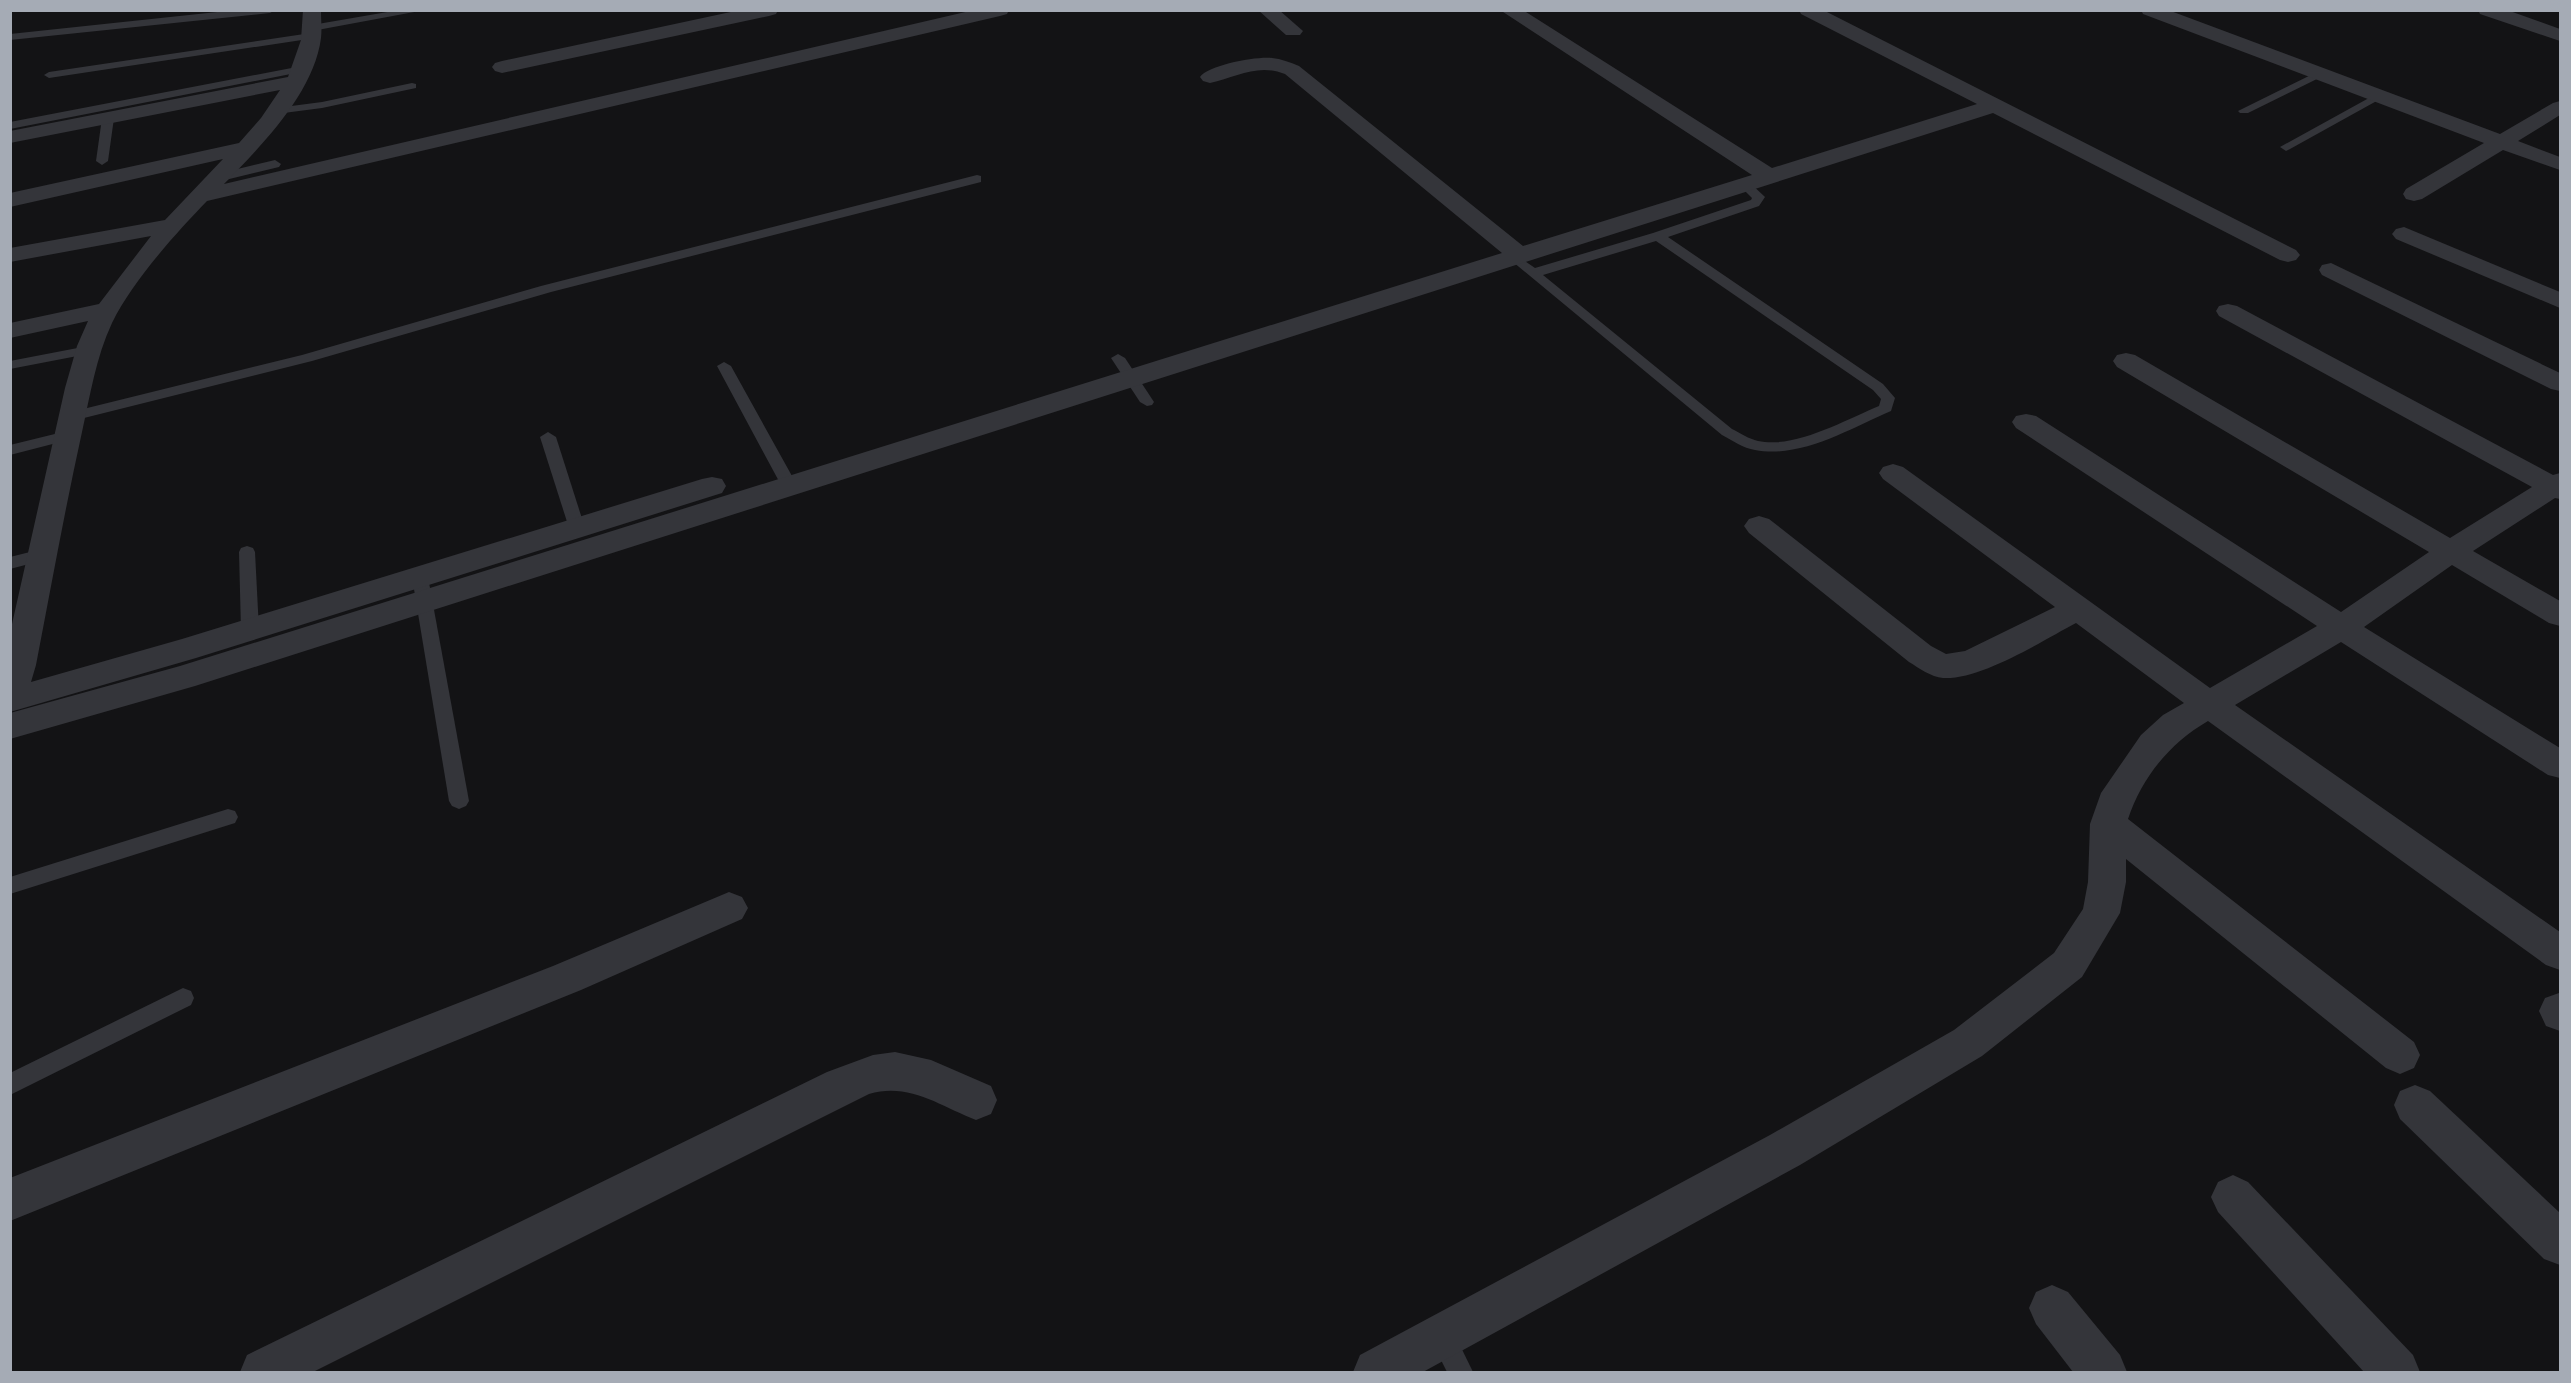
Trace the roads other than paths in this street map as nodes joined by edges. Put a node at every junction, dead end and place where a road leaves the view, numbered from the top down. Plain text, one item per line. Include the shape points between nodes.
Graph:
1 (270, 10) edge
2 (420, 10) edge
3 (769, 10) edge
4 (1000, 10) edge
5 (1267, 10) edge
6 (1509, 10) edge
7 (1808, 10) edge
8 (2150, 10) edge
9 (2487, 10) edge
10 (744, 13) edge
11 (1293, 31) dead end
12 (2560, 35) edge
13 (10, 37) edge
14 (307, 45) edge
15 (219, 58) dead end
16 (502, 67) dead end
17 (2319, 74) junction
18 (49, 75) dead end
19 (1210, 77) dead end
20 (412, 86) dead end
21 (2378, 96) junction
22 (1982, 100) junction
23 (2560, 107) edge
24 (276, 111) junction
25 (2244, 111) dead end
26 (108, 118) junction
27 (10, 126) edge
28 (10, 137) edge
29 (2502, 142) junction
30 (2286, 147) dead end
31 (245, 148) junction
32 (102, 161) dead end
33 (275, 164) dead end
34 (2560, 164) edge
35 (1754, 174) junction
36 (978, 179) dead end
37 (209, 187) junction
38 (2414, 194) dead end
39 (10, 200) edge
40 (173, 225) junction
41 (2404, 234) dead end
42 (1658, 236) junction
43 (10, 255) edge
44 (2288, 255) dead end
45 (1517, 256) junction
46 (2331, 270) dead end
47 (2560, 301) edge
48 (108, 309) junction
49 (2228, 311) dead end
50 (10, 331) edge
51 (88, 350) junction
52 (2126, 361) dead end
53 (10, 364) edge
54 (724, 366) dead end
55 (1124, 368) junction
56 (2560, 383) edge
57 (1148, 402) dead end
58 (2026, 422) dead end
59 (70, 426) junction
60 (548, 437) dead end
61 (10, 450) edge
62 (1893, 473) dead end
63 (783, 475) junction
64 (2558, 486) edge
65 (1759, 526) dead end
66 (577, 528) junction
67 (2451, 551) junction
68 (247, 552) dead end
69 (42, 555) junction
70 (10, 563) edge
71 (423, 588) junction
72 (2080, 608) junction
73 (2560, 615) edge
74 (2341, 627) junction
75 (250, 630) junction
76 (158, 671) junction
77 (10, 694) edge
78 (10, 700) edge
79 (2210, 704) junction
80 (10, 726) edge
81 (2560, 765) edge
82 (459, 801) dead end
83 (228, 817) dead end
84 (2108, 824) junction
85 (10, 886) edge
86 (729, 909) dead end
87 (2560, 953) edge
88 (183, 998) dead end
89 (2400, 1054) dead end
90 (10, 1085) edge
91 (976, 1100) dead end
92 (2415, 1105) dead end
93 (2233, 1197) dead end
94 (10, 1200) edge
95 (2560, 1243) edge
96 (2052, 1308) dead end
97 (1442, 1336) junction
98 (264, 1372) edge
99 (1377, 1372) edge
100 (1460, 1372) edge
101 (2103, 1372) edge
102 (2396, 1372) edge

1 - 13 lane
2 - 14 lane
3 - 10 street
4 - 37 street
5 - 11 street
6 - 35 street
7 - 22 street
8 - 17 street
9 - 12 street
10 - 16 street
14 - 15 lane
14 - 18 lane
14 - 24 street
14 - 26 street
14 - 27 lane
17 - 21 street
17 - 25 lane
19 - 45 street via 1262,62 1292,70
20 - 24 lane
21 - 29 street
21 - 30 lane
22 - 35 street
22 - 44 street
23 - 29 street
24 - 31 street
26 - 28 street
26 - 32 lane
29 - 34 street
29 - 38 street
31 - 37 street
31 - 39 street
33 - 37 lane
35 - 42 lane via 1759,197 1755,203
35 - 45 street
36 - 59 lane via 546,289
37 - 40 street
40 - 43 street
40 - 48 street
41 - 47 street
42 - 45 lane
42 - 45 lane via 1878,387 1888,398 1886,408 1793,446 1754,446 1727,432
45 - 55 street via 1278,320
46 - 56 street
48 - 50 street
48 - 51 street
49 - 64 street
51 - 53 lane
51 - 59 street
52 - 67 street
54 - 63 lane
55 - 57 lane
55 - 63 street
58 - 74 street
59 - 61 lane
59 - 69 street
60 - 66 lane
62 - 72 street
63 - 66 street
63 - 71 street
64 - 67 street
65 - 72 street via 1920,654 1942,666 1971,662
66 - 71 street
67 - 73 street
67 - 74 street
68 - 75 lane
69 - 70 lane
69 - 77 street via 20,665
71 - 75 street
71 - 76 street
71 - 82 lane
72 - 79 street
74 - 79 street
74 - 81 street
75 - 76 street
76 - 78 street
76 - 80 street
79 - 84 street via 2175,724 2153,744 2119,793
79 - 87 street
83 - 85 lane
84 - 89 street
84 - 97 street via 2107,882 2101,913 2068,965 1968,1043 1785,1150
86 - 94 street via 567,978
88 - 90 lane
91 - 98 street via 937,1081 905,1072 882,1072 843,1086
92 - 95 street
93 - 102 street
96 - 101 street
97 - 99 street
97 - 100 lane

